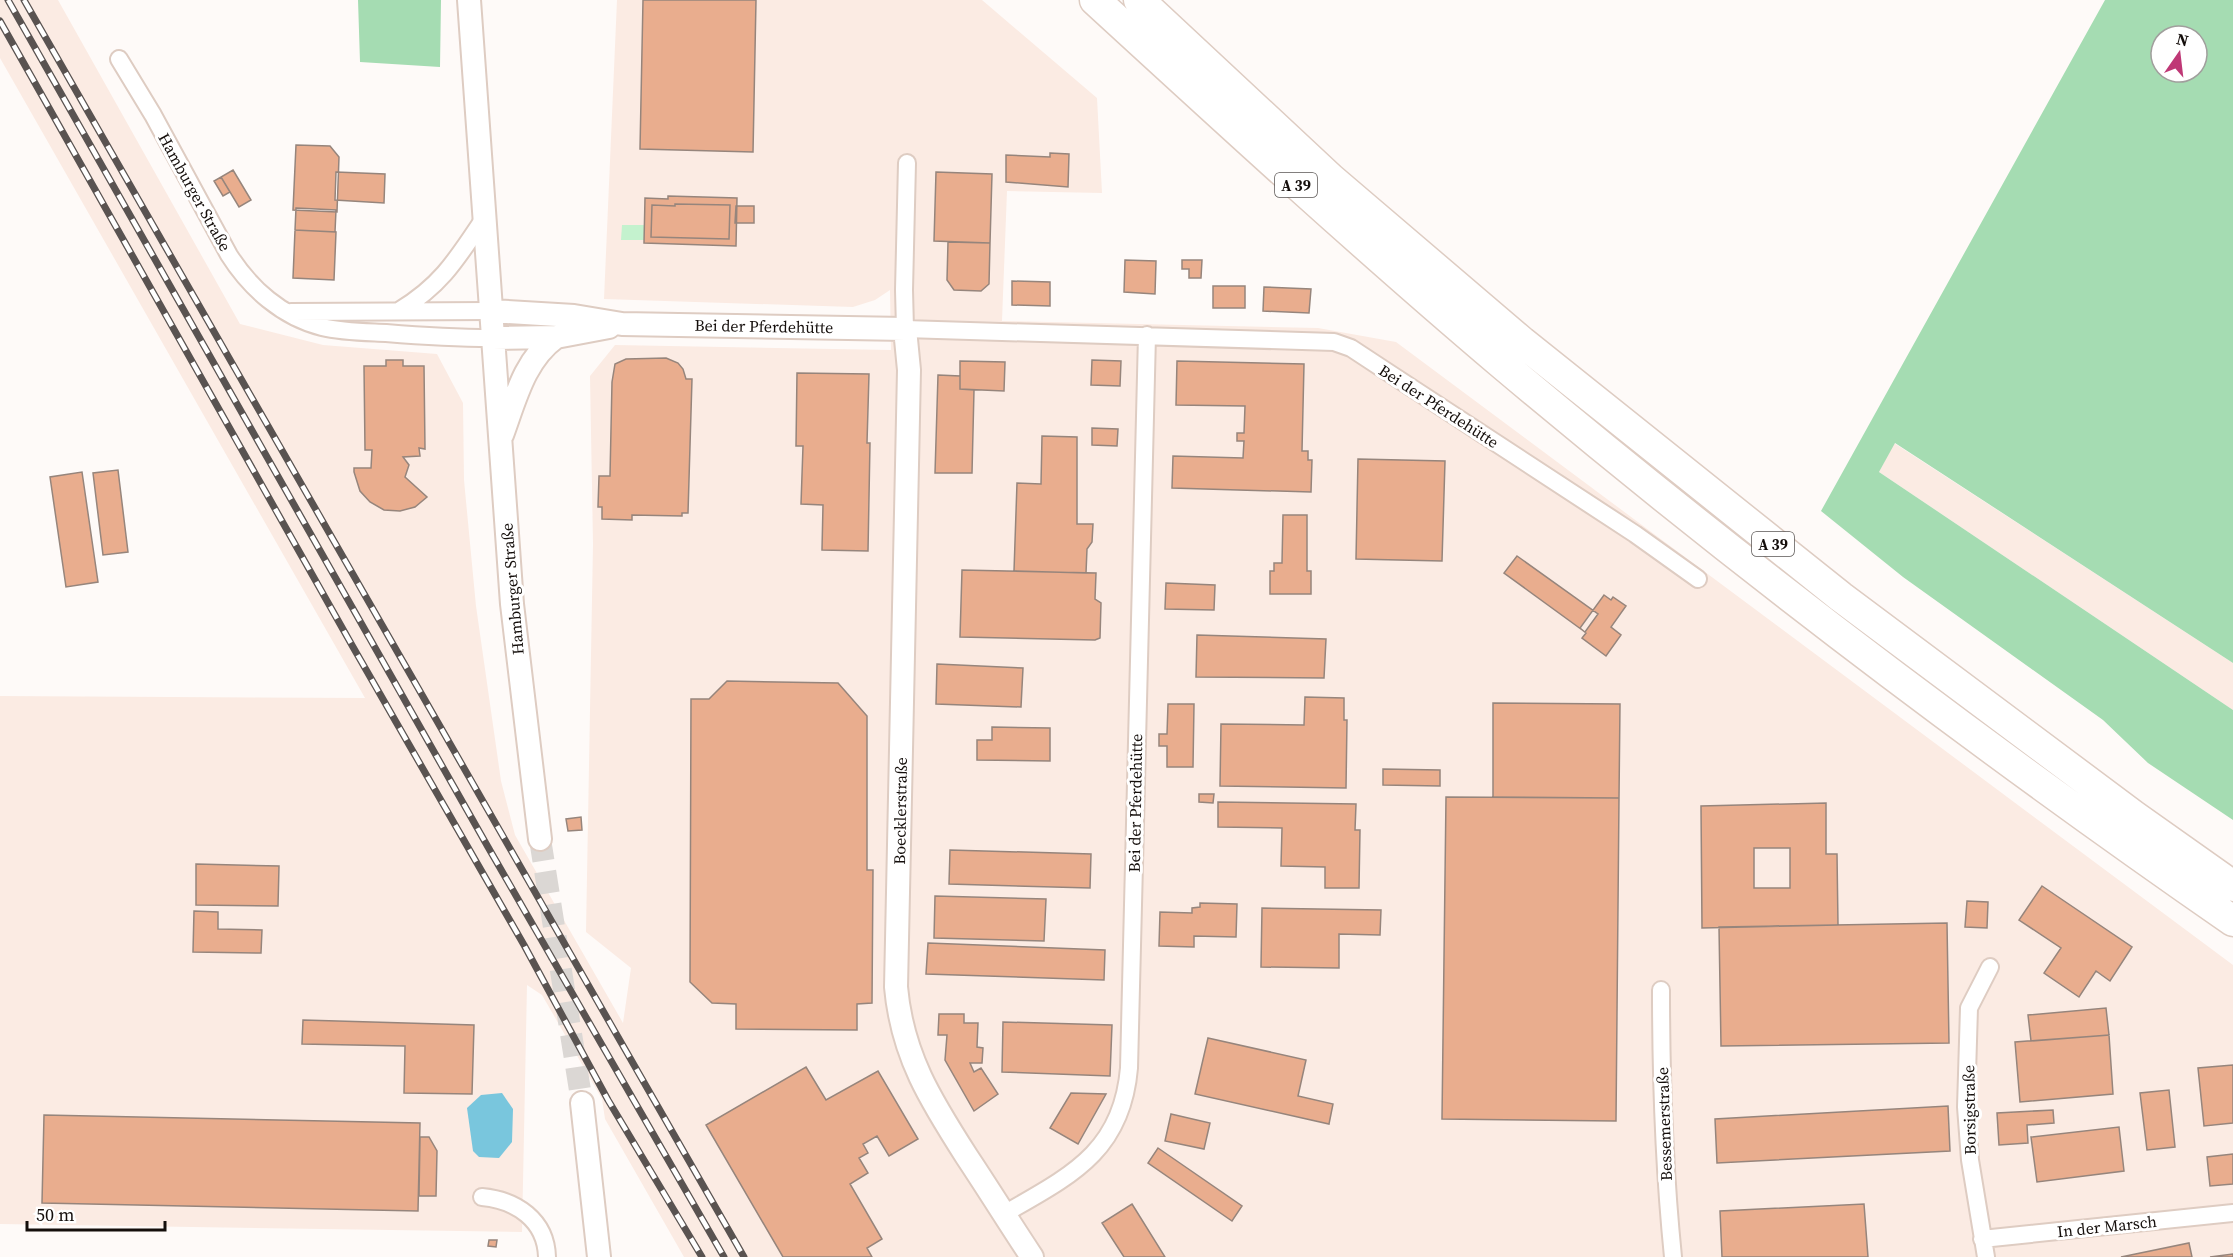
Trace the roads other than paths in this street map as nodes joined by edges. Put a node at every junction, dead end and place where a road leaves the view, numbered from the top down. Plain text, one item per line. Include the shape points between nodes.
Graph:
1 (469, 0) edge
2 (1095, 0) edge
3 (1139, 0) edge
4 (119, 59) dead end
5 (907, 163) dead end
6 (485, 217) junction
7 (398, 311) junction
8 (490, 311) junction
9 (288, 312) junction
10 (622, 324) junction
11 (905, 329) junction
12 (1147, 335) junction
13 (556, 337) junction
14 (492, 339) junction
15 (500, 442) junction
16 (1698, 579) dead end
17 (540, 839) tunnel mouth
18 (2233, 886) edge
19 (2233, 921) edge
20 (1990, 967) dead end
21 (1661, 990) dead end
22 (582, 1103) tunnel mouth
23 (482, 1197) dead end
24 (2233, 1213) edge
25 (1004, 1214) junction
26 (1982, 1239) junction
27 (547, 1257) edge
28 (599, 1257) edge
29 (1032, 1257) edge
30 (1672, 1257) edge
31 (1986, 1257) edge

1 - 6 street, Hamburger Straße
2 - 19 highway, A 39 via 1376,255 1715,538 1930,704
3 - 18 highway, A 39 via 1331,179 1522,342 1859,612
4 - 9 street, Hamburger Straße via 238,269 264,297
5 - 11 street
6 - 7 street via 444,275
6 - 8 street, Hamburger Straße
7 - 8 street
7 - 9 street
8 - 10 street, Bei der Pferdehütte via 574,316
8 - 14 street, Hamburger Straße
9 - 14 street, Hamburger Straße via 333,329
10 - 11 street, Bei der Pferdehütte
10 - 13 street, Bei der Pferdehütte
11 - 12 street, Bei der Pferdehütte
11 - 25 street, Boecklerstraße via 909,370 898,1008 908,1049 923,1085
12 - 16 street, Bei der Pferdehütte via 1334,342 1351,348
12 - 25 street, Bei der Pferdehütte via 1126,1092 1115,1125 1092,1156 1054,1185
13 - 14 street, Bei der Pferdehütte
13 - 15 street via 540,351 524,376
14 - 15 street, Hamburger Straße
15 - 17 street, Hamburger Straße via 512,604
20 - 26 street, Borsigstraße via 1969,1008 1968,1128
21 - 30 street, Bessemerstraße
22 - 28 street
23 - 27 street via 516,1205 530,1216 541,1231
24 - 26 street, In der Marsch
25 - 29 street, Boecklerstraße
26 - 31 street, Borsigstraße

